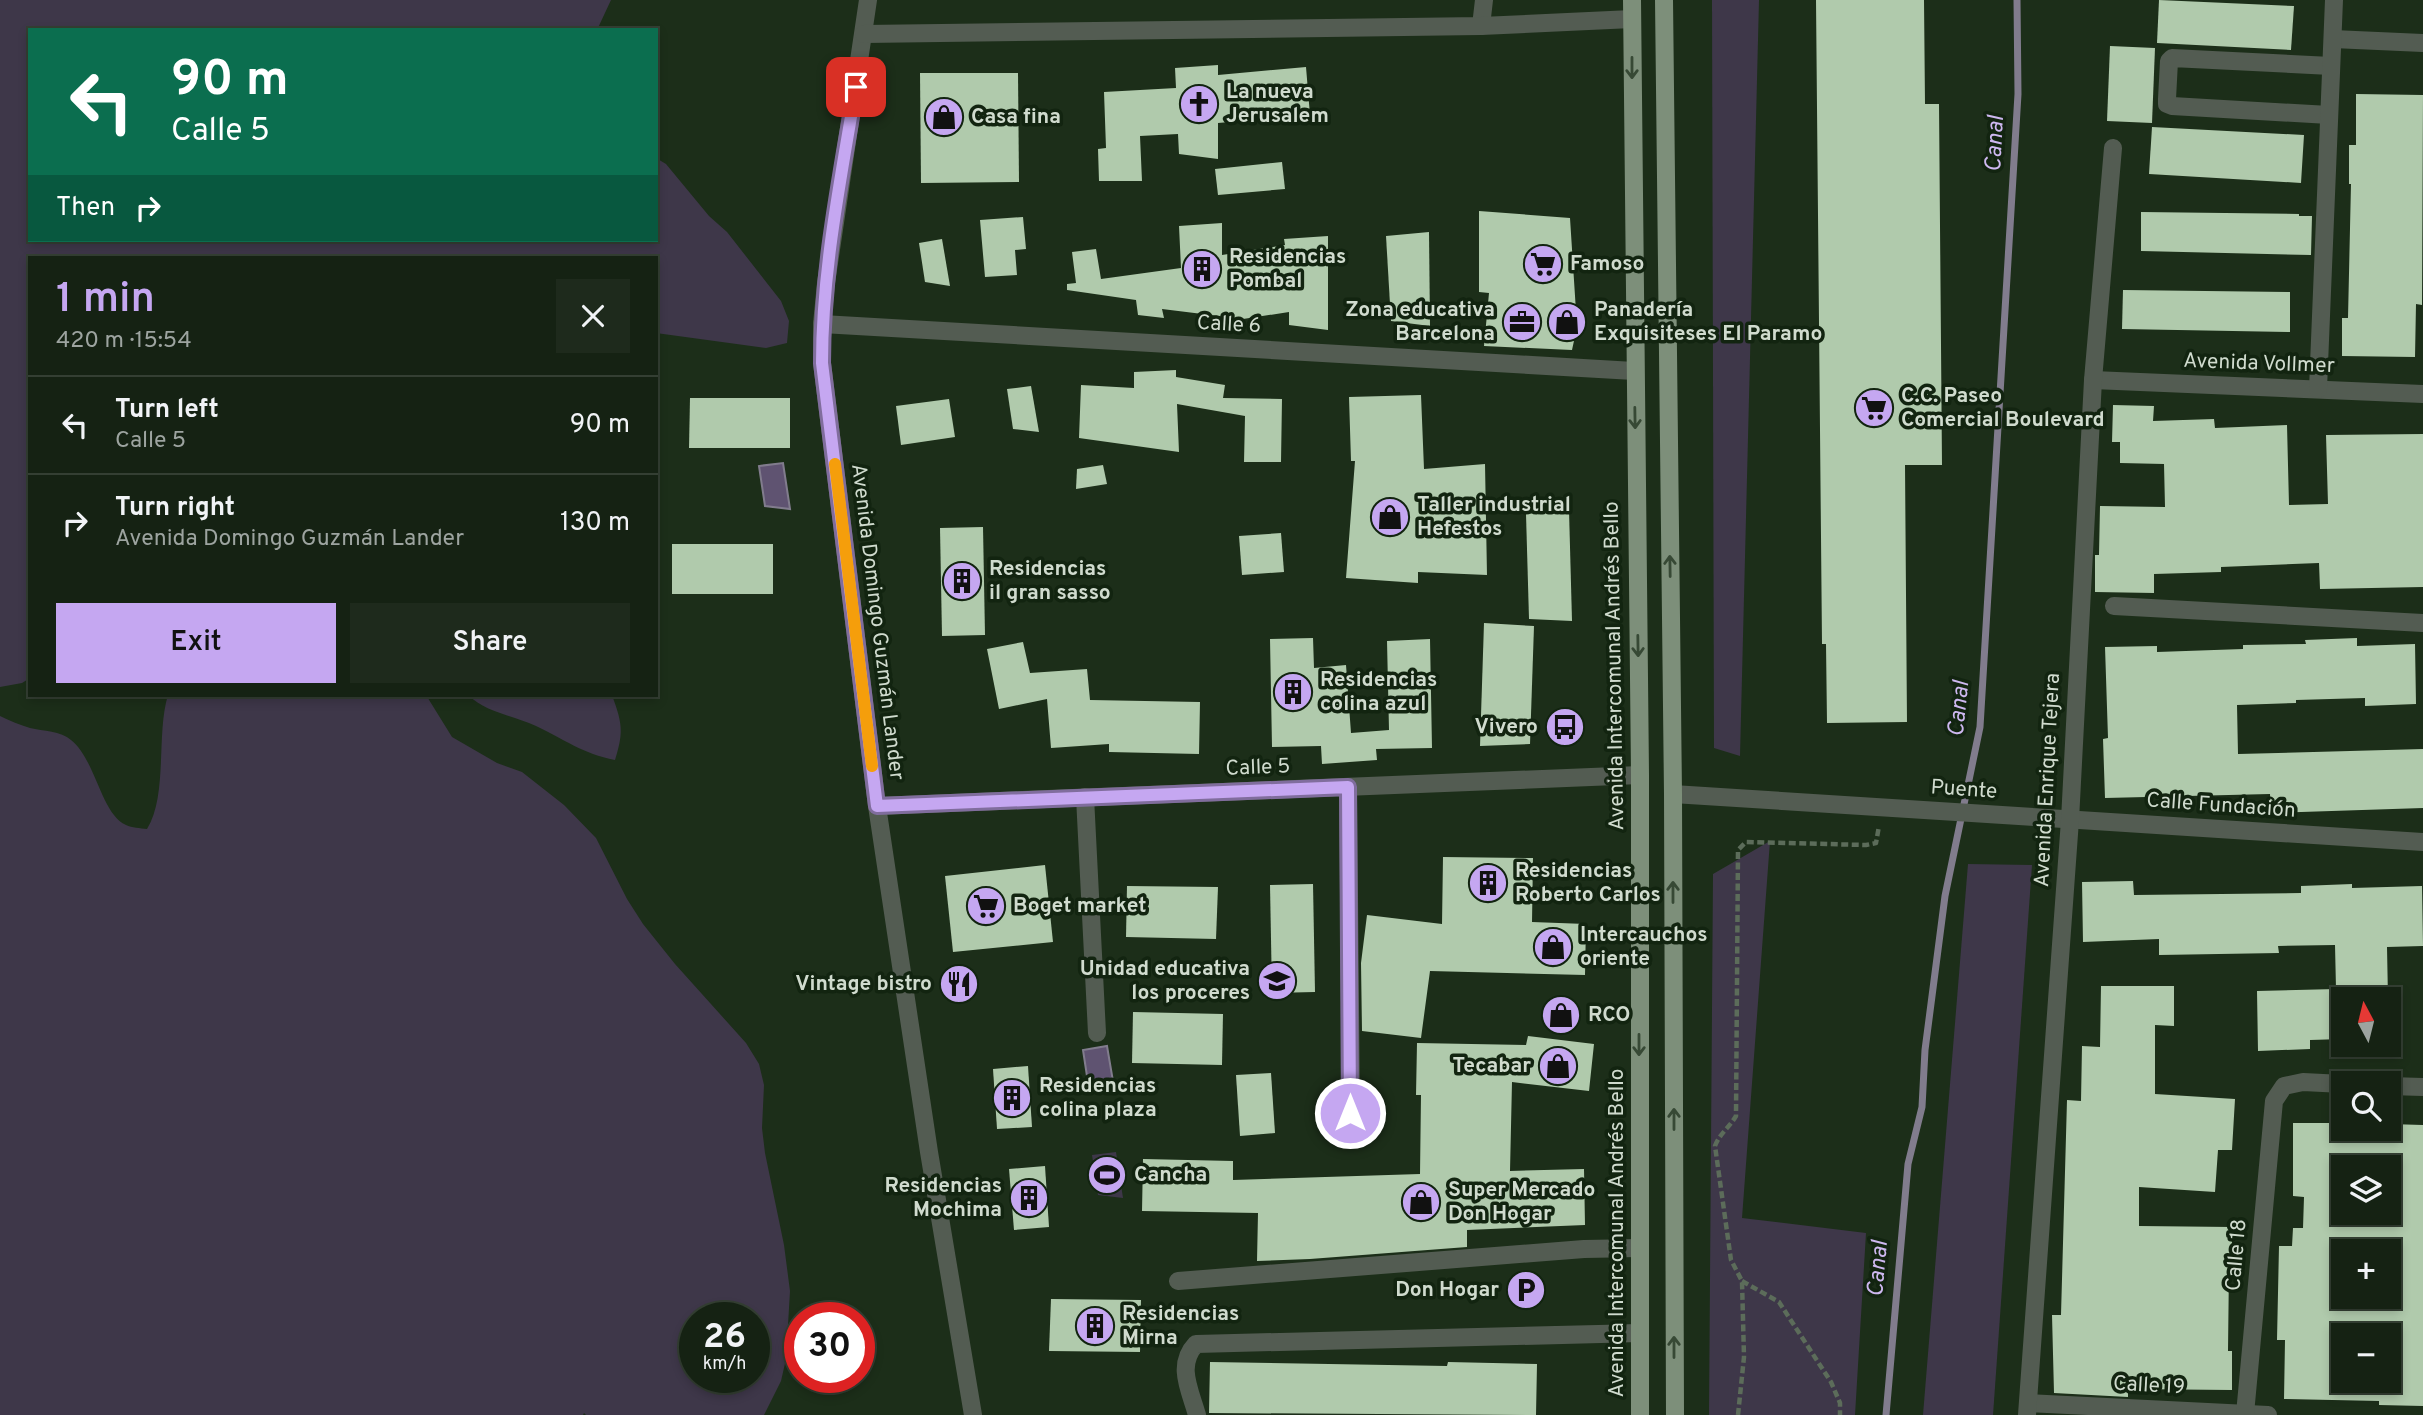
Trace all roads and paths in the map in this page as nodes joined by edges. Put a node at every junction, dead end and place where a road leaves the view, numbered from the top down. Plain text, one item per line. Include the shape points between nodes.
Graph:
1 (868, 0) edge
2 (1484, 0) edge
3 (1632, 0) edge
4 (1664, 0) edge
5 (2334, 0) edge
6 (1632, 19) junction
7 (1481, 26) junction
8 (864, 34) junction
9 (2333, 39) junction
10 (2423, 43) edge
11 (2331, 66) junction
12 (2329, 115) junction
13 (2113, 148) dead end
14 (822, 324) junction
15 (1634, 371) junction
16 (2093, 380) junction
17 (2318, 388) junction
18 (2423, 394) edge
19 (2114, 606) dead end
20 (2423, 623) edge
21 (1640, 775) junction
22 (1348, 787) junction
23 (1673, 794) junction
24 (1085, 797) junction
25 (877, 806) junction
26 (1882, 808) junction
27 (2016, 816) joint
28 (2070, 820) junction
29 (2423, 842) edge
30 (1097, 1033) dead end
31 (2331, 1083) edge
32 (2401, 1086) edge
33 (2423, 1087) edge
34 (1350, 1113) dead end
35 (1639, 1248) junction
36 (1742, 1280) junction
37 (1178, 1281) dead end
38 (1640, 1333) junction
39 (2028, 1409) edge
40 (2245, 1414) edge
41 (973, 1415) edge
42 (1197, 1415) edge
43 (1640, 1415) edge
44 (1675, 1415) edge
45 (1738, 1415) edge
46 (1840, 1415) edge
47 (2268, 1415) edge

1 - 8 street, Avenida Domingo Guzmán Lander
2 - 7 street
3 - 6 main road, Avenida Intercomunal Andrés Bello
23 -> 4 main road
5 - 9 street
6 - 7 street
6 -> 15 main road, Avenida Intercomunal Andrés Bello
7 - 8 street
8 - 14 street, Avenida Domingo Guzmán Lander
9 - 10 street
9 - 11 street
11 - 12 street
11 - 12 street via 2172,58 2167,99 2172,106
12 - 17 street
13 - 16 street, Avenida Enrique Tejera
14 - 15 street, Calle 6
14 - 25 street, Avenida Domingo Guzmán Lander via 822,363
15 -> 21 main road, Avenida Intercomunal Andrés Bello
16 - 17 street, Avenida Vollmer
16 - 28 street, Avenida Enrique Tejera
17 - 18 street, Avenida Vollmer
19 - 20 street
21 - 22 street, Calle 5
21 -> 35 main road, Avenida Intercomunal Andrés Bello
22 - 24 street, Calle 5
22 - 34 street
23 - 26 street
44 -> 23 main road
24 - 25 street, Calle 5
24 - 30 street
25 - 41 street, Avenida Domingo Guzmán Lander
26 - 27 street, Puente
26 - 36 path via 1876,842 1866,845 1746,842 1738,850 1736,1116 1719,1134 1715,1146 1731,1260
27 - 28 street, Calle Fundación
28 - 29 street, Calle Fundación
28 - 39 street, Avenida Enrique Tejera
31 - 40 street, Calle 18 via 2284,1086 2274,1101
32 - 33 street
35 - 37 street
35 - 38 main road, Avenida Intercomunal Andrés Bello
36 - 45 path via 1744,1357
36 - 46 path via 1779,1302 1831,1381
38 - 42 street via 1196,1344 1187,1354 1185,1369
38 - 43 main road, Avenida Intercomunal Andrés Bello
39 - 40 street, Calle 19
40 - 47 street, Calle 19

